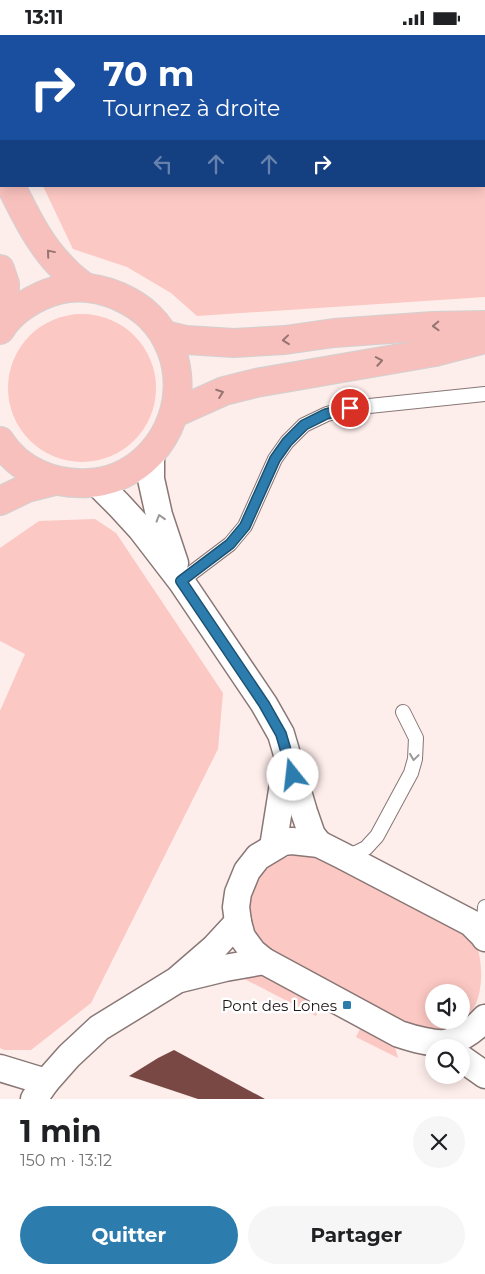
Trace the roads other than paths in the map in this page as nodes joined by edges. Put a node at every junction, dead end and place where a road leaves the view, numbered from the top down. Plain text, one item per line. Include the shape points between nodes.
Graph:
1 (12, 187) edge
2 (0, 269) edge
3 (84, 287) junction
4 (485, 325) edge
5 (1, 328) edge
6 (164, 335) junction
7 (485, 339) edge
8 (485, 394) edge
9 (175, 413) junction
10 (0, 441) edge
11 (151, 454) junction
12 (55, 481) junction
13 (96, 483) junction
14 (0, 501) edge
15 (181, 581) junction
16 (403, 712) dead end
17 (288, 757) junction
18 (273, 847) junction
19 (330, 850) junction
20 (485, 907) edge
21 (238, 921) junction
22 (484, 936) edge
23 (264, 961) junction
24 (177, 980) junction
25 (485, 1017) edge
26 (462, 1039) edge
27 (425, 1041) edge
28 (470, 1062) edge
29 (0, 1068) edge
30 (485, 1075) edge
31 (40, 1091) edge

3 -> 1 main road via 44,246
2 - 5 main road via 5,284
3 - 5 main road via 47,293 15,313
3 - 6 main road via 108,291 130,301 150,316
4 -> 6 main road via 423,326 234,343
6 - 9 main road via 175,360 178,386
9 -> 7 main road via 224,391 256,383 435,352
8 - 15 lane via 350,408 326,414 304,425 275,459 245,526 230,544
9 - 11 main road via 162,441
10 - 12 main road via 19,463
11 - 13 main road via 129,471
15 -> 11 street via 159,515 151,479
12 - 13 main road
12 - 14 main road via 27,488
13 - 15 street via 141,529
15 - 17 street via 264,704 281,734
16 -> 19 lane via 416,738 411,773 377,836 366,848 356,853
17 - 18 street
17 - 19 street via 312,835
18 - 19 street via 292,841
18 - 21 street via 258,857 247,871 238,893
19 - 22 street via 471,923
20 - 22 lane
21 - 23 street via 242,937
21 - 24 street via 214,948
23 - 24 street
23 - 27 street via 399,1034
24 - 31 street via 99,1028 69,1056
25 - 26 street
28 - 30 street
29 - 31 street

